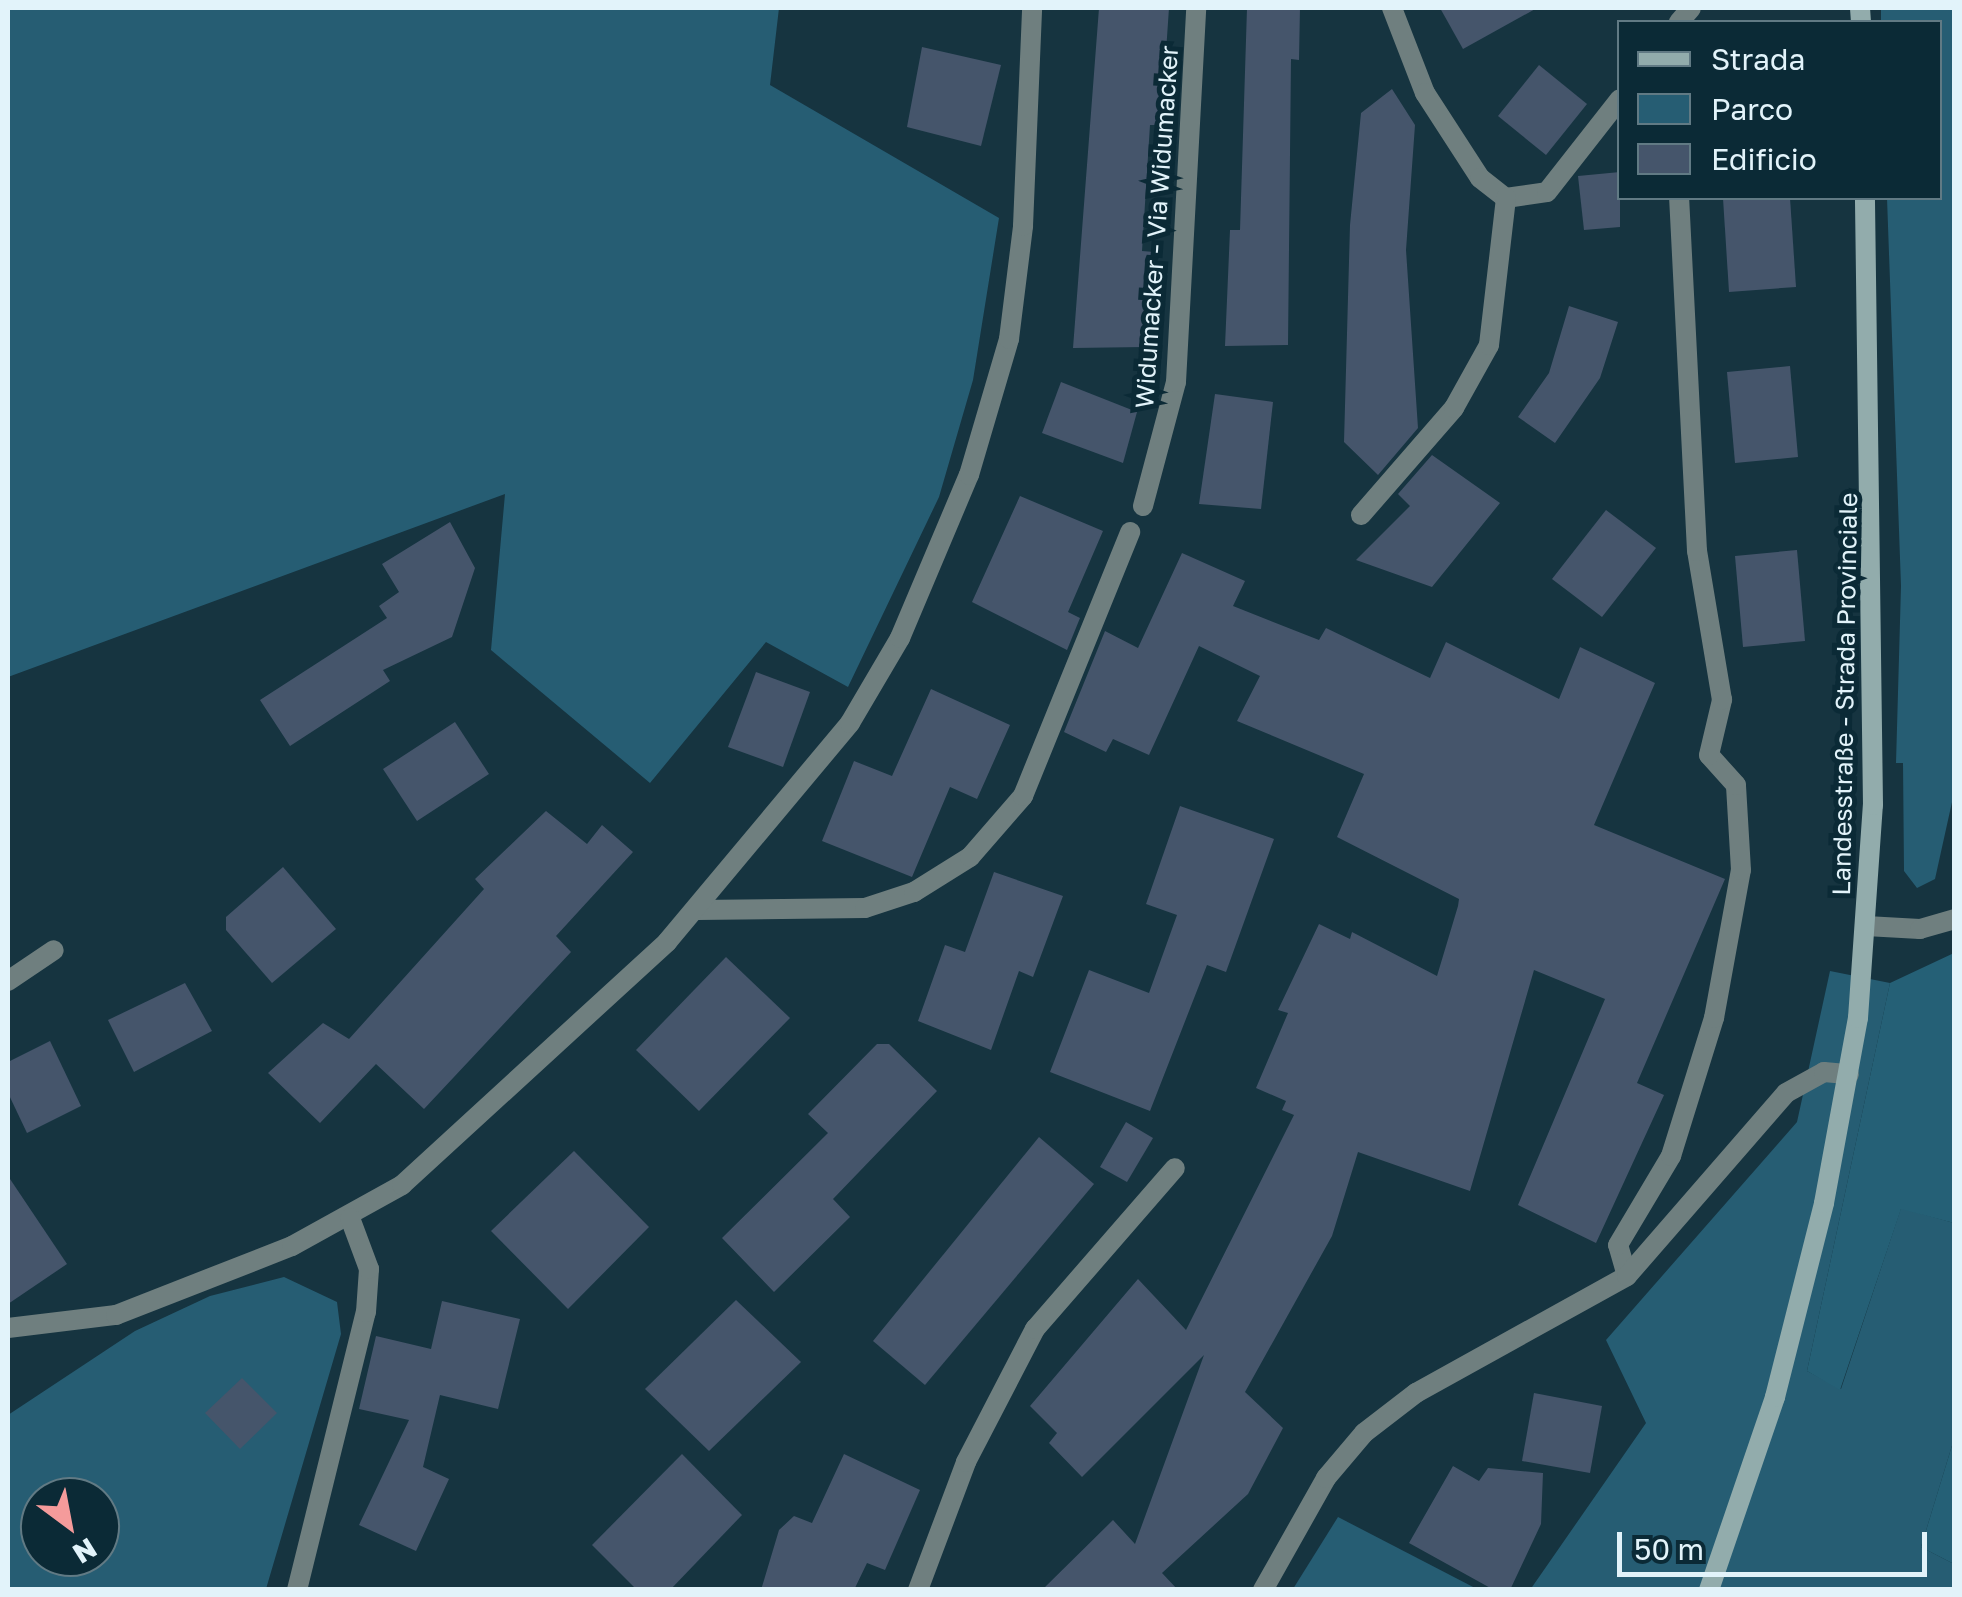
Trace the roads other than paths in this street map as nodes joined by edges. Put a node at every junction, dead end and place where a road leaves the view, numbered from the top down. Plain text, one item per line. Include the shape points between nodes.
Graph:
1 (1032, 8) edge
2 (1196, 8) edge
3 (1392, 8) edge
4 (1617, 103) edge
5 (1506, 198) junction
6 (1679, 200) edge
7 (1865, 200) edge
8 (1143, 506) dead end
9 (1362, 515) dead end
10 (1130, 532) dead end
11 (697, 910) junction
12 (1954, 918) edge
13 (1866, 926) junction
14 (54, 950) dead end
15 (8, 981) edge
16 (1848, 1074) junction
17 (1175, 1168) dead end
18 (350, 1218) junction
19 (1627, 1276) junction
20 (8, 1328) edge
21 (297, 1590) edge
22 (918, 1590) edge
23 (1263, 1590) edge
24 (1709, 1590) edge

1 - 11 street via 1014,304 969,476 871,692
2 - 8 street, Widumacker - Via Widumacker via 1176,382
3 - 5 street via 1425,93 1480,178
4 - 5 street via 1547,192
5 - 9 street via 1489,345 1454,408
6 - 19 street via 1697,551 1722,700 1710,755 1736,785 1742,870 1714,1018 1671,1156 1618,1245
7 - 13 main road, Landesstraße - Strada Provinciale via 1873,533
10 - 11 street via 1022,796 970,857 914,892 865,908
11 - 18 street via 505,1097 426,1167
12 - 13 street via 1920,929
13 - 16 main road, Landesstraße - Strada Provinciale
14 - 15 street
16 - 19 street via 1824,1072 1786,1093 1654,1254
16 - 24 main road, Landesstraße - Strada Provinciale via 1775,1397
17 - 22 street via 1036,1329 966,1462
18 - 20 street via 116,1315
18 - 21 street via 369,1269 366,1312
19 - 23 street via 1416,1393 1364,1433 1326,1478

